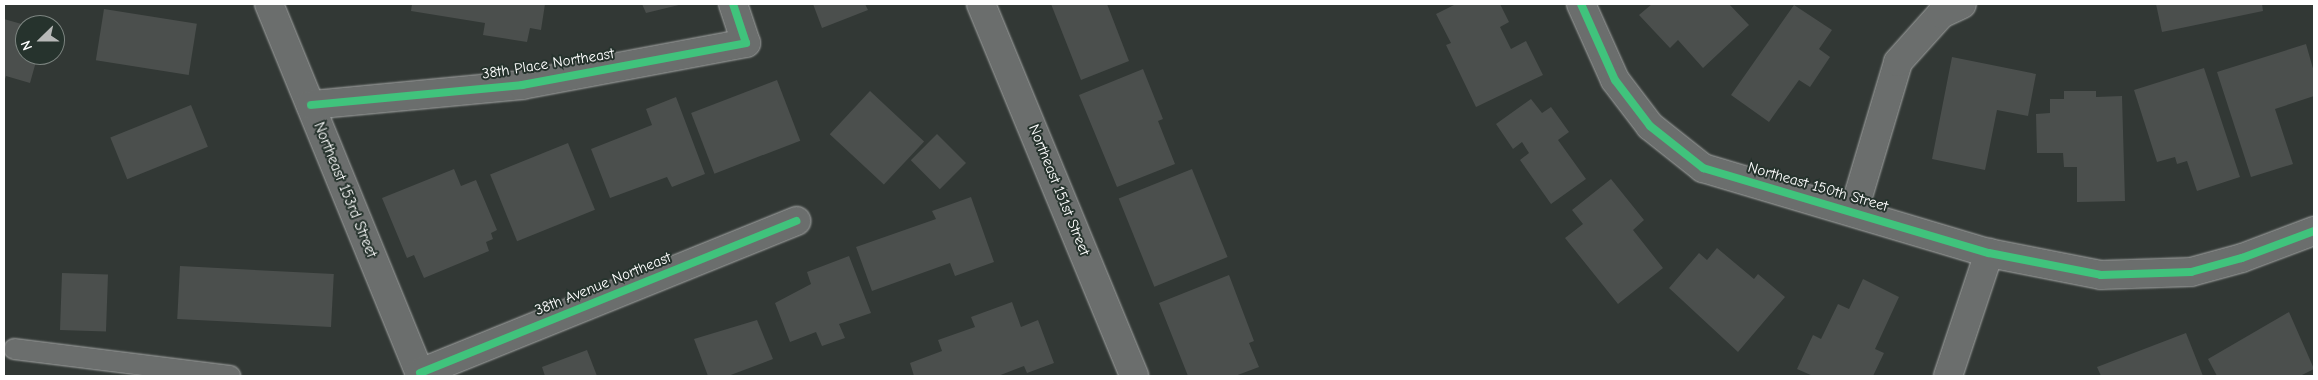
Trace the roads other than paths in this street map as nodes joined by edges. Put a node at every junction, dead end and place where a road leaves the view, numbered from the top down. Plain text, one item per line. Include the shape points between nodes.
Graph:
1 (269, 4) edge
2 (733, 4) edge
3 (981, 4) edge
4 (1581, 4) edge
5 (1962, 4) edge
6 (310, 105) junction
7 (1854, 210) junction
8 (796, 221) dead end
9 (2314, 231) edge
10 (1989, 252) junction
11 (14, 349) dead end
12 (421, 374) edge
13 (230, 376) edge
14 (1134, 376) edge
15 (1948, 376) edge

1 - 6 street, Northeast 153rd Street
2 - 6 street, 38th Place Northeast via 746,43 522,85
3 - 14 street, Northeast 151st Street
4 - 7 street, Northeast 150th Street via 1615,80 1650,126 1703,168
5 - 7 street via 1941,14 1898,62
6 - 12 street, Northeast 153rd Street
7 - 10 street, Northeast 150th Street
8 - 12 street, 38th Avenue Northeast
9 - 10 street, Northeast 150th Street via 2242,258 2191,272 2100,275
10 - 15 street
11 - 13 lane

